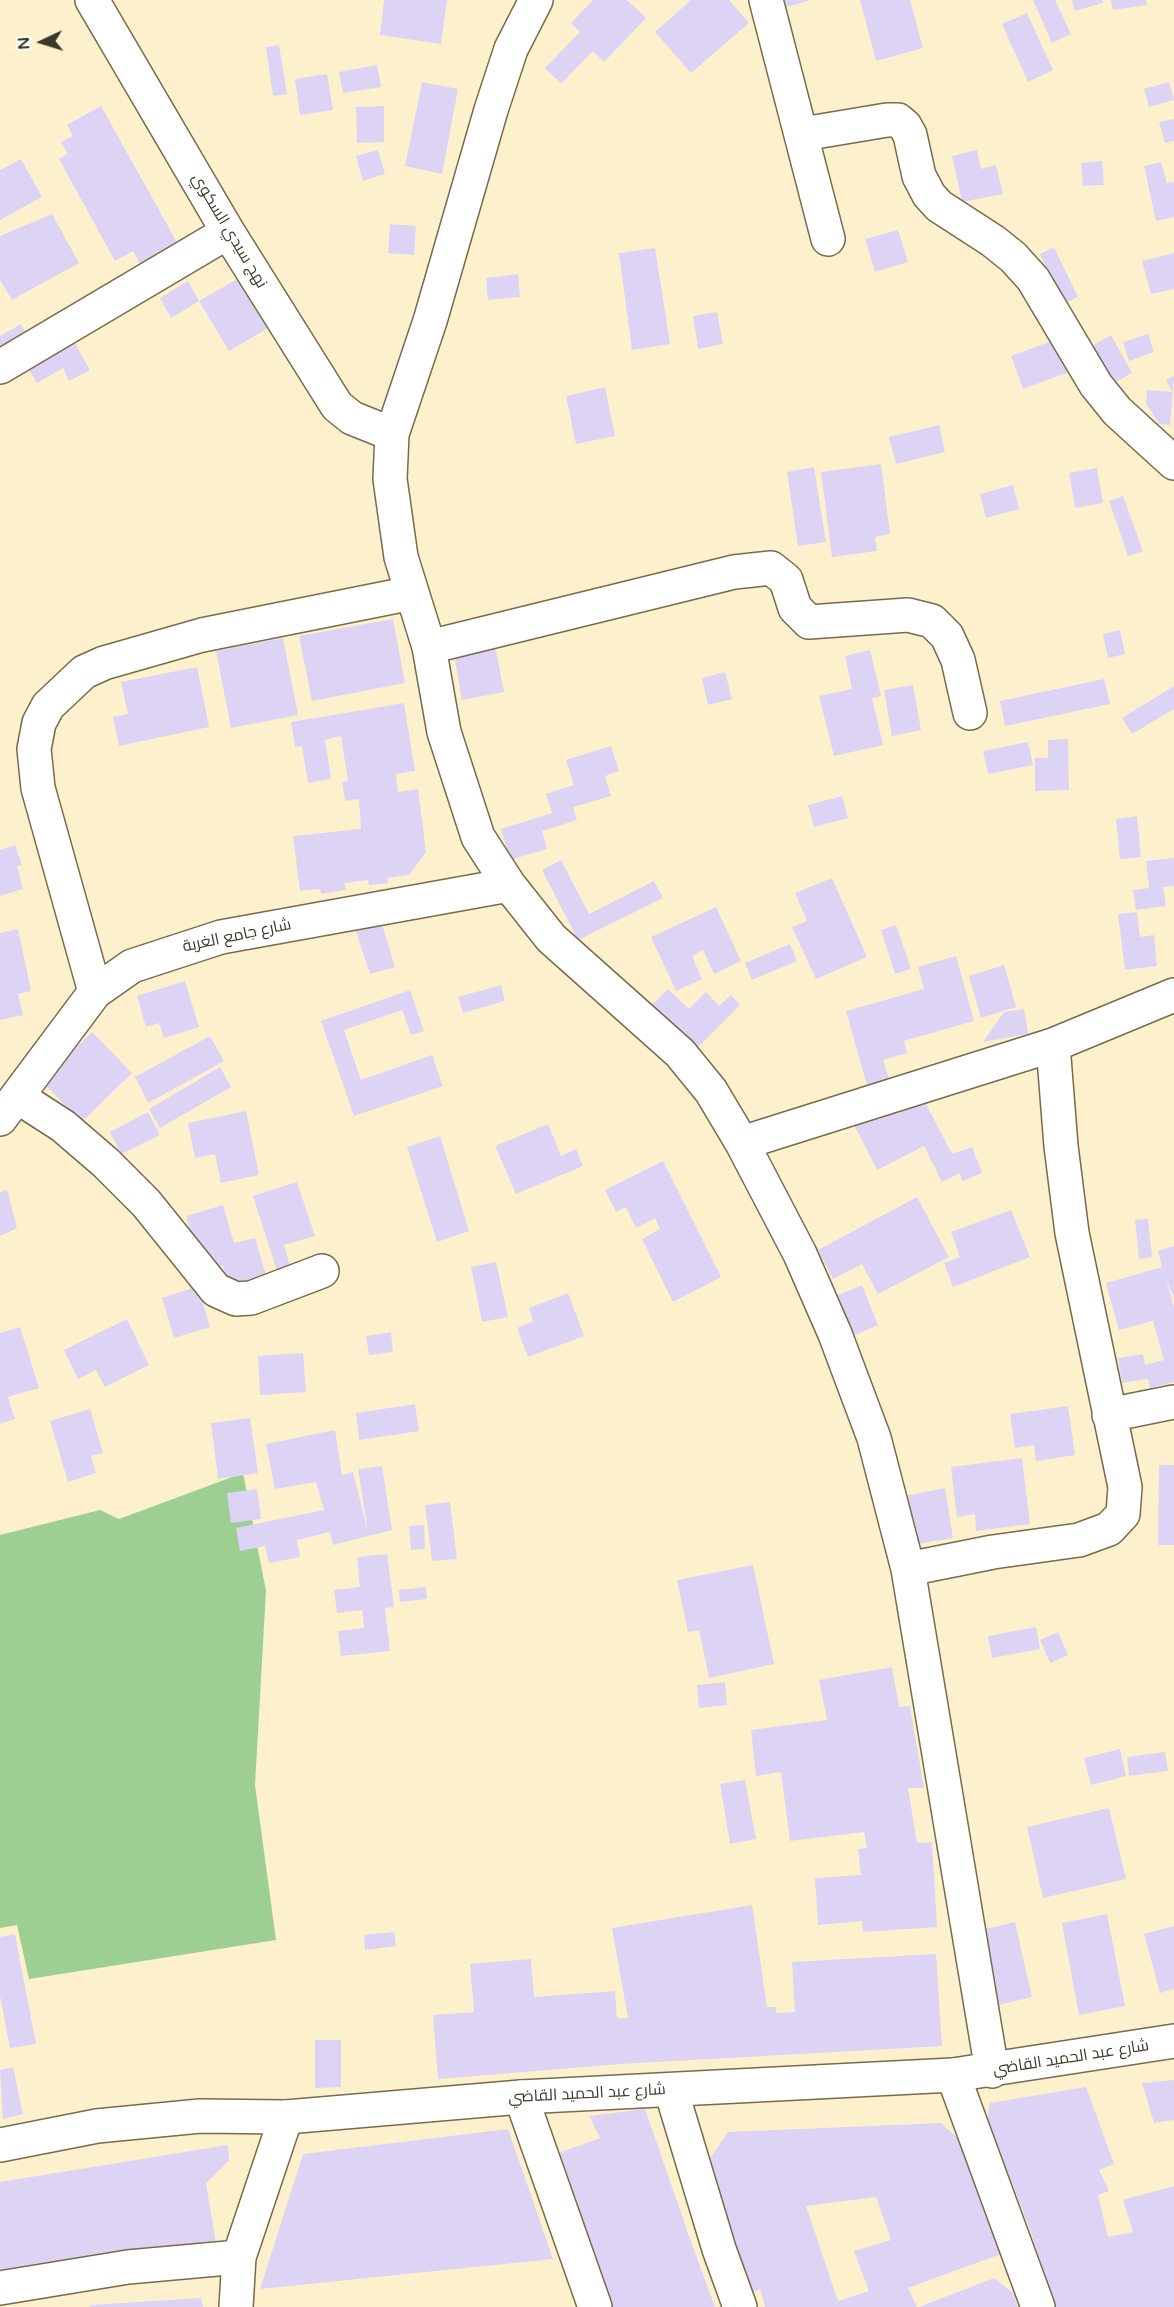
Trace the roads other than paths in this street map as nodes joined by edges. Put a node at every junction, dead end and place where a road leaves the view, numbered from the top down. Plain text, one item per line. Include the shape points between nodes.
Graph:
1 (92, 0) edge
2 (536, 0) edge
3 (766, 0) edge
4 (803, 134) junction
5 (228, 232) junction
6 (828, 239) dead end
7 (0, 367) edge
8 (392, 434) junction
9 (1174, 464) edge
10 (412, 593) junction
11 (429, 646) junction
12 (970, 713) dead end
13 (509, 885) junction
14 (94, 992) junction
15 (1174, 995) edge
16 (1053, 1045) junction
17 (9, 1108) edge
18 (742, 1143) junction
19 (322, 1271) dead end
20 (1174, 1402) edge
21 (1109, 1415) junction
22 (908, 1569) junction
23 (1174, 2041) edge
24 (992, 2071) junction
25 (953, 2075) junction
26 (671, 2090) junction
27 (520, 2097) junction
28 (286, 2116) junction
29 (0, 2145) edge
30 (239, 2258) junction
31 (21, 2293) edge
32 (236, 2307) edge
33 (595, 2307) edge
34 (740, 2307) edge
35 (1038, 2307) edge

1 - 5 street, نهج سيدي السكوي
2 - 8 street via 511,50 491,110 430,321
3 - 4 street
4 - 6 street
4 - 9 street via 887,120 898,120 905,126 919,176 929,195 1013,257 1033,279 1096,385 1117,411
5 - 7 street
5 - 8 street, نهج سيدي السكوي via 337,406 352,418
8 - 10 street via 393,515 400,557
10 - 11 street
10 - 14 street via 202,635 104,663 84,672 48,706 39,723 34,749 38,788
11 - 12 street via 734,572 771,568 786,580 795,608 809,622 908,615 932,621 947,636 958,660
11 - 13 street via 444,732 464,796 478,837
13 - 14 street, شارع جامع الغربة via 221,937 132,966
13 - 18 street via 551,938 680,1053 711,1091
14 - 17 street, شارع جامع الغربة
15 - 16 street
16 - 18 street
16 - 21 street via 1072,1233
17 - 19 street via 63,1126 106,1163 146,1203 216,1290 236,1299 251,1298
18 - 22 street via 800,1254 835,1334 873,1438
20 - 21 street
21 - 22 street via 1125,1486 1123,1514 1109,1529 1079,1540
22 - 24 street
23 - 24 street, شارع عبد الحميد القاضي
24 - 25 street, شارع عبد الحميد القاضي
25 - 26 street, شارع عبد الحميد القاضي
25 - 35 street
26 - 27 street, شارع عبد الحميد القاضي
26 - 34 street
27 - 28 street, شارع عبد الحميد القاضي
27 - 33 street
28 - 29 street, شارع عبد الحميد القاضي via 200,2116 108,2125
28 - 30 street
30 - 31 street via 128,2267
30 - 32 street

